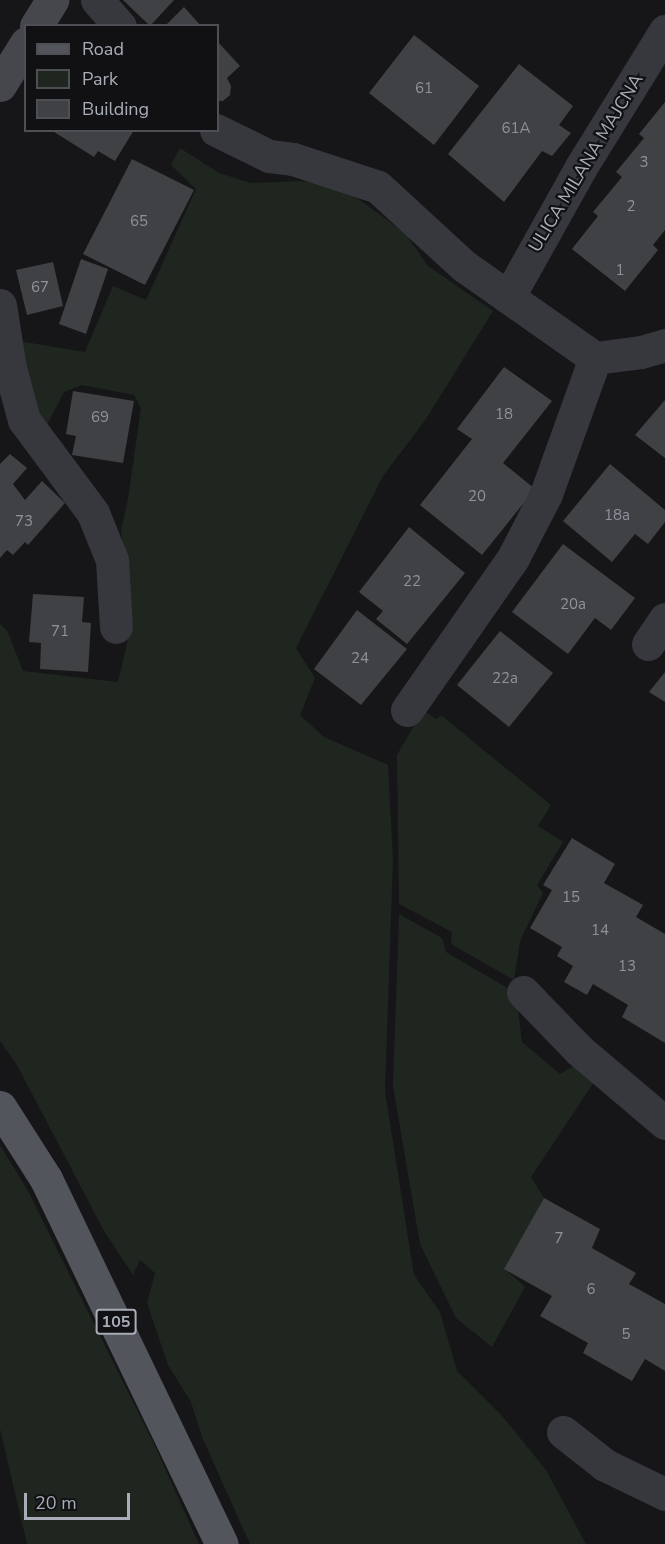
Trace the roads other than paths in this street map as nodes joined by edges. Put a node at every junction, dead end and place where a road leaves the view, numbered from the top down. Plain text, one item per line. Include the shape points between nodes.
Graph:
1 (52, 0) edge
2 (97, 0) edge
3 (37, 24) edge
4 (118, 24) edge
5 (665, 31) edge
6 (24, 46) edge
7 (0, 85) edge
8 (219, 132) edge
9 (509, 296) junction
10 (0, 305) edge
11 (665, 345) edge
12 (595, 358) junction
13 (116, 627) dead end
14 (407, 710) dead end
15 (523, 992) dead end
16 (0, 1107) edge
17 (665, 1123) edge
18 (563, 1432) dead end
19 (665, 1494) edge
20 (222, 1544) edge

1 - 3 main road
2 - 4 street
5 - 9 street, ULICA MILANA MAJCNA via 581,167
6 - 7 main road
8 - 9 street via 268,156 293,159 378,187 464,266
9 - 12 street
10 - 13 street via 10,368 24,420 93,513 112,560
11 - 12 street
12 - 14 street via 546,494 513,558
15 - 17 street via 579,1050
16 - 20 main road, 105 via 46,1179
18 - 19 street via 605,1465

